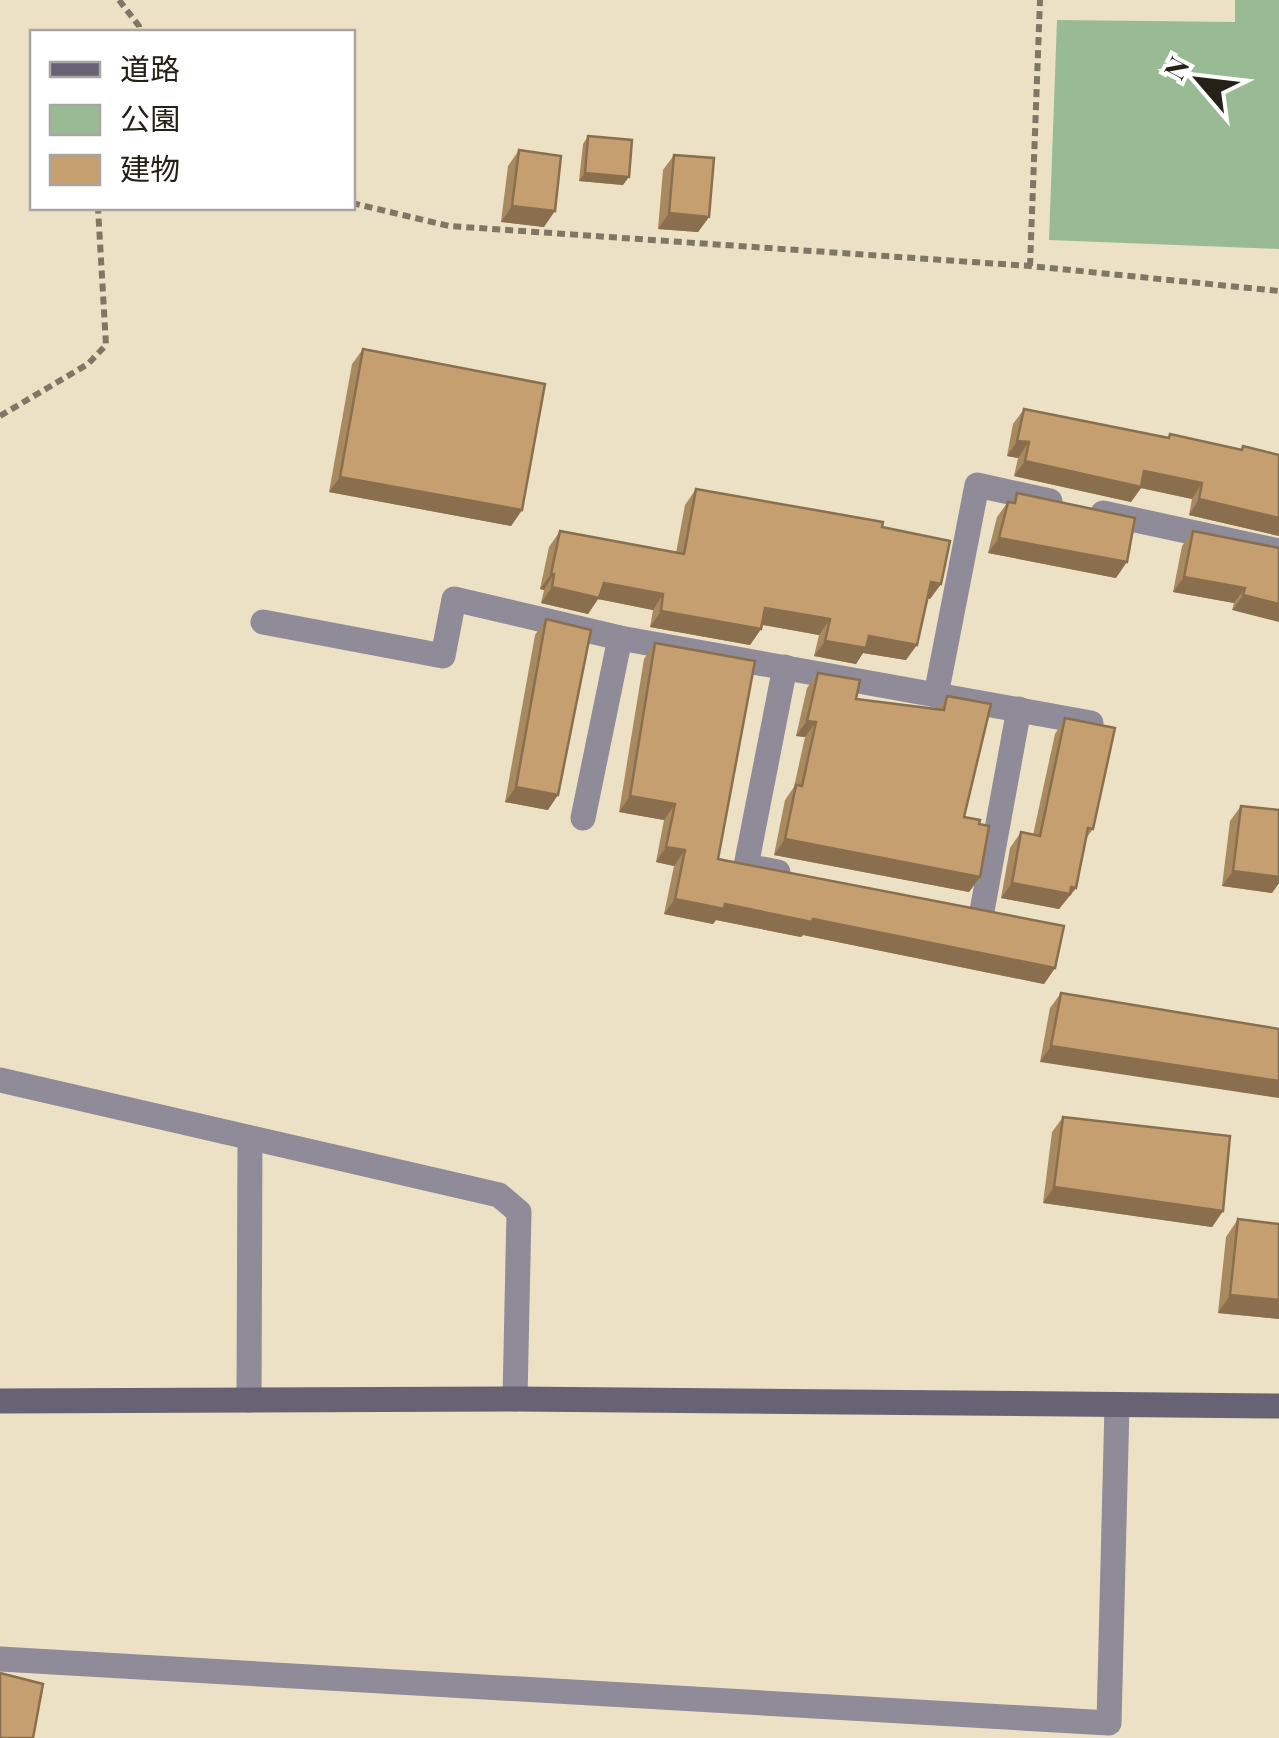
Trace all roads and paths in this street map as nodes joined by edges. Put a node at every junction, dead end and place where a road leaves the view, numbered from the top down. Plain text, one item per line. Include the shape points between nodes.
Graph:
1 (119, 0) edge
2 (1040, 0) edge
3 (140, 30) edge
4 (355, 203) edge
5 (98, 210) edge
6 (1030, 266) junction
7 (1279, 292) edge
8 (0, 416) edge
9 (1279, 551) edge
10 (263, 622) dead end
11 (620, 638) junction
12 (785, 668) junction
13 (936, 694) junction
14 (1019, 710) junction
15 (1091, 722) edge
16 (583, 818) dead end
17 (800, 876) edge
18 (983, 912) edge
19 (0, 1080) edge
20 (250, 1138) junction
21 (514, 1399) junction
22 (249, 1400) junction
23 (0, 1401) edge
24 (1117, 1405) junction
25 (1279, 1406) edge
26 (0, 1659) edge

1 - 3 path
2 - 6 path
4 - 6 path via 448,226
5 - 8 path via 106,345 88,364
6 - 7 path
9 - 13 street via 976,484
10 - 11 street via 443,656 454,599
11 - 12 street
11 - 16 street
12 - 13 street
12 - 17 street via 746,866
13 - 14 street
14 - 15 street
14 - 18 street
19 - 20 street
20 - 21 street via 500,1195 519,1212
20 - 22 street
21 - 22 street
21 - 24 street
22 - 23 street
24 - 25 street
24 - 26 street via 1109,1723

